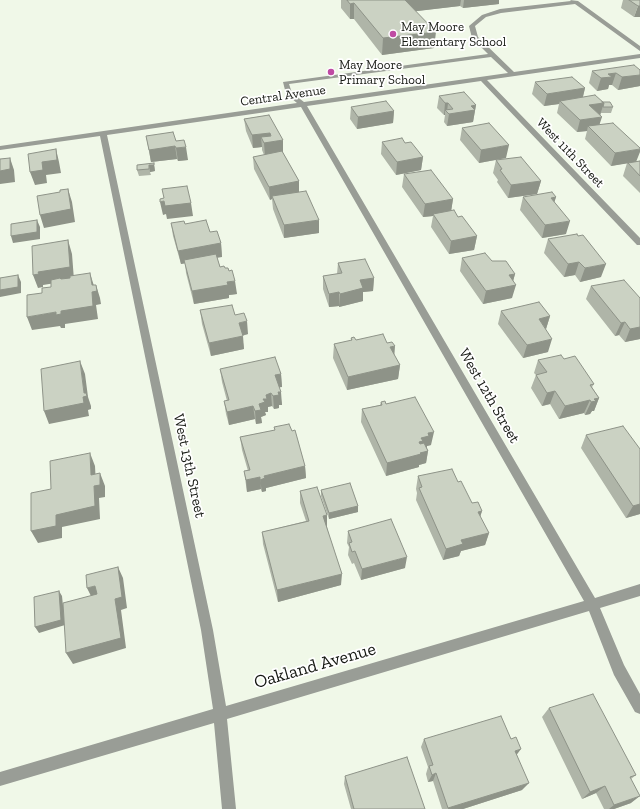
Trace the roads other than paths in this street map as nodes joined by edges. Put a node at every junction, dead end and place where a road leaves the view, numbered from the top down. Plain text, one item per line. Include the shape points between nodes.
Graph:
1 (530, 0) edge
2 (574, 1) edge
3 (539, 7) junction
4 (640, 49) edge
5 (491, 55) junction
6 (640, 56) edge
7 (513, 75) junction
8 (483, 79) junction
9 (304, 105) junction
10 (103, 132) junction
11 (0, 148) edge
12 (640, 243) edge
13 (640, 590) edge
14 (592, 604) junction
15 (640, 707) edge
16 (220, 713) junction
17 (0, 779) edge
18 (229, 809) edge

1 - 3 street
2 - 3 street
2 - 4 street
3 - 5 street via 500,11 484,16 472,26 475,38
5 - 7 street
5 - 9 street via 285,83 289,94
6 - 7 street, Central Avenue
7 - 8 street, Central Avenue
8 - 9 street, Central Avenue
8 - 12 street, West 11th Street
9 - 10 street, Central Avenue
9 - 14 street, West 12th Street
10 - 11 street, Central Avenue
10 - 16 street, West 13th Street via 207,630
13 - 14 street, Oakland Avenue
14 - 15 street, West 12th Street via 619,670
14 - 16 street, Oakland Avenue
16 - 17 street, Oakland Avenue
16 - 18 street, West 13th Street

